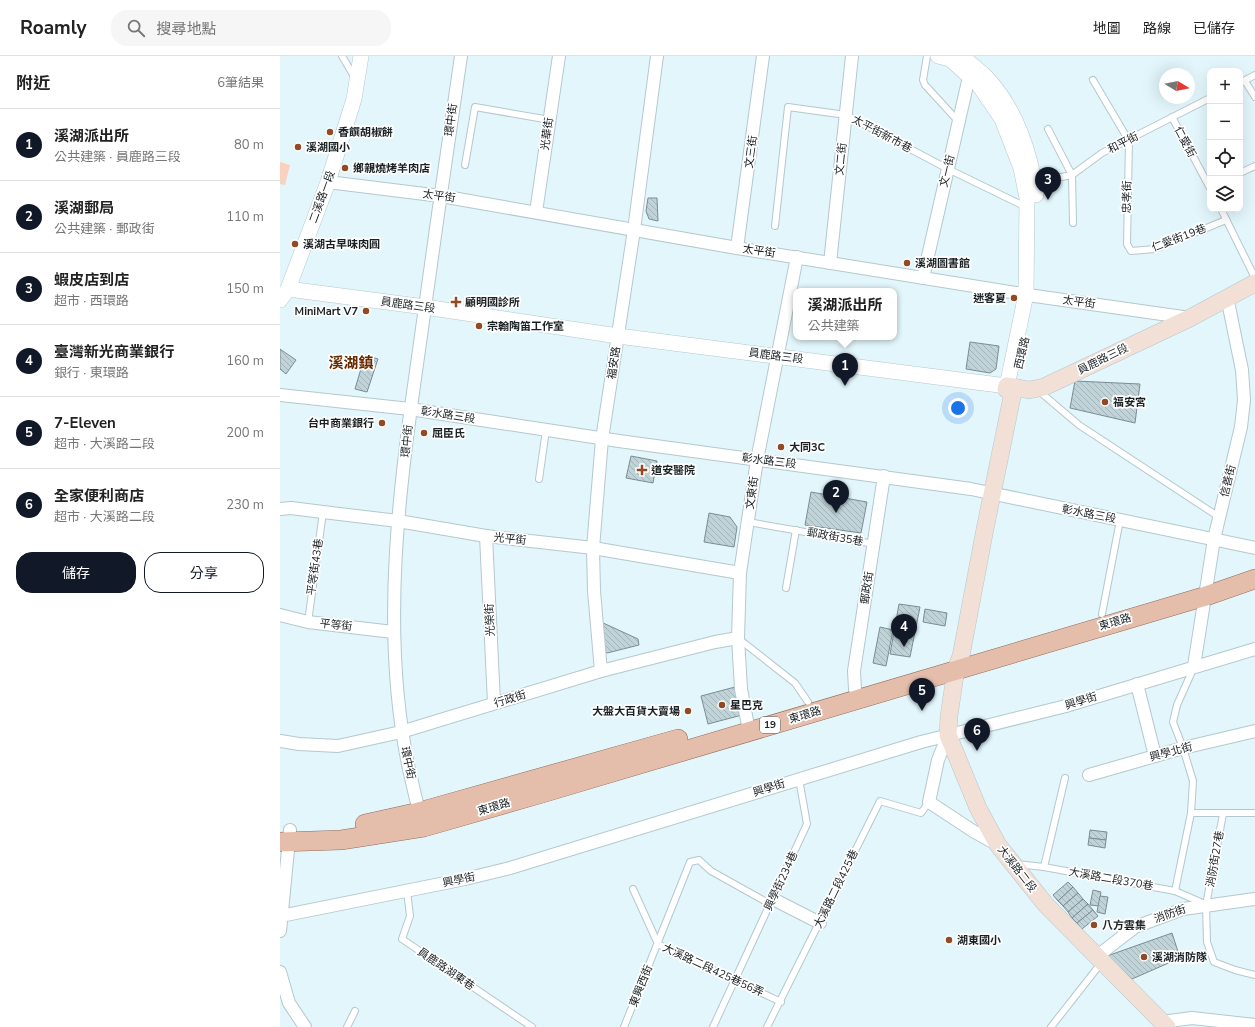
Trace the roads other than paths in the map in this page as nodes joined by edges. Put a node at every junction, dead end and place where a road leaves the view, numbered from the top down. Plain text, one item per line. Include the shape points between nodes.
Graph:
1 (342, 56) edge
2 (361, 56) edge
3 (461, 56) edge
4 (559, 56) edge
5 (657, 56) edge
6 (763, 56) edge
7 (852, 56) edge
8 (927, 56) edge
9 (960, 61) edge
10 (1255, 75) edge
11 (1093, 80) dead end
12 (356, 82) junction
13 (1243, 82) edge
14 (1255, 97) edge
15 (1207, 100) edge
16 (846, 115) junction
17 (1172, 117) junction
18 (550, 120) junction
19 (959, 122) junction
20 (1048, 128) dead end
21 (1129, 141) junction
22 (465, 165) dead end
23 (1255, 166) edge
24 (948, 170) junction
25 (1243, 172) edge
26 (1072, 175) junction
27 (1207, 181) edge
28 (328, 182) junction
29 (1034, 182) junction
30 (441, 196) junction
31 (1027, 207) junction
32 (536, 212) junction
33 (1222, 212) edge
34 (1226, 220) junction
35 (1074, 224) dead end
36 (775, 226) dead end
37 (634, 230) junction
38 (737, 248) junction
39 (1131, 251) joint
40 (797, 257) junction
41 (830, 263) junction
42 (922, 278) junction
43 (1255, 278) edge
44 (1255, 283) edge
45 (283, 292) edge
46 (1030, 295) junction
47 (1227, 297) junction
48 (425, 307) junction
49 (1190, 318) junction
50 (618, 336) junction
51 (779, 356) junction
52 (1010, 386) junction
53 (1036, 389) junction
54 (280, 395) edge
55 (410, 409) junction
56 (546, 430) junction
57 (602, 439) junction
58 (756, 460) junction
59 (884, 476) junction
60 (539, 479) dead end
61 (988, 493) junction
62 (280, 509) edge
63 (323, 512) junction
64 (1219, 517) junction
65 (1120, 520) junction
66 (398, 522) junction
67 (748, 522) junction
68 (796, 530) junction
69 (486, 536) junction
70 (1214, 539) junction
71 (874, 544) junction
72 (593, 548) junction
73 (1255, 548) edge
74 (1255, 568) edge
75 (740, 573) junction
76 (1255, 579) edge
77 (786, 588) dead end
78 (1207, 589) junction
79 (1102, 614) junction
80 (280, 615) edge
81 (308, 622) junction
82 (393, 632) junction
83 (738, 638) junction
84 (1255, 649) edge
85 (957, 661) junction
86 (1194, 666) junction
87 (601, 671) junction
88 (1137, 684) junction
89 (856, 694) junction
90 (808, 702) junction
91 (494, 703) junction
92 (748, 725) junction
93 (1255, 731) edge
94 (401, 732) junction
95 (948, 735) junction
96 (280, 741) edge
97 (1184, 748) junction
98 (1155, 756) junction
99 (1088, 775) dead end
100 (1066, 778) dead end
101 (799, 779) junction
102 (929, 802) junction
103 (1191, 814) junction
104 (1223, 814) junction
105 (1255, 814) edge
106 (421, 819) junction
107 (285, 836) edge
108 (998, 845) junction
109 (1012, 863) junction
110 (1044, 867) junction
111 (282, 879) edge
112 (632, 889) dead end
113 (407, 891) junction
114 (1175, 891) junction
115 (1255, 899) edge
116 (772, 902) junction
117 (1206, 905) junction
118 (281, 916) edge
119 (820, 923) junction
120 (280, 931) edge
121 (658, 944) junction
122 (1099, 960) junction
123 (280, 972) edge
124 (1255, 975) edge
125 (735, 981) junction
126 (781, 1002) junction
127 (355, 1011) dead end
128 (1164, 1025) edge
129 (1255, 1025) edge
130 (304, 1027) edge
131 (347, 1027) edge
132 (532, 1027) edge
133 (624, 1027) edge
134 (713, 1027) edge
135 (767, 1027) edge
136 (1051, 1027) edge

1 - 12 lane
2 - 12 street, 二溪路一段
3 - 30 street, 環中街
4 - 18 street, 光華街
5 - 37 street, 福安路
6 - 38 street, 文三街
7 - 16 street, 文二街
8 - 19 lane via 925,85
9 - 19 street, 文一街
9 - 29 street, 西環路 via 987,78 1003,99 1015,120 1031,163
9 - 31 street, 西環路 via 1002,119 1021,168
10 - 13 lane
11 - 21 lane
12 - 28 street, 二溪路一段 via 354,99
13 - 14 lane
15 - 17 lane, 和平街
16 - 24 lane, 太平街新市巷
16 - 36 lane, 太平街新市巷 via 788,107
16 - 41 street, 文二街
17 - 21 lane, 和平街
17 - 27 lane, 仁愛街
18 - 22 lane via 475,107
18 - 32 street, 光華街
19 - 24 street, 文一街
20 - 26 lane
21 - 26 lane, 和平街 via 1102,153
21 - 39 lane, 忠孝街 via 1127,244
23 - 25 lane
24 - 31 lane, 太平街新市巷
24 - 42 street, 文一街
26 - 29 lane, 和平街
26 - 35 lane
28 - 30 street, 太平街
28 - 45 street, 二溪路一段
29 - 46 street, 西環路 via 1038,236
30 - 32 street, 太平街
30 - 48 street, 環中街
31 - 46 street, 西環路
32 - 37 street, 太平街
33 - 34 lane
34 - 39 lane, 仁愛街19巷 via 1155,249
34 - 43 lane
37 - 38 street, 太平街
37 - 50 street, 福安路
38 - 40 street, 太平街
40 - 41 street, 太平街
40 - 51 street, 文東街
41 - 42 street, 太平街
42 - 46 street, 太平街
44 - 47 main road, 員鹿路三段
45 - 48 street, 員鹿路三段
46 - 49 street, 太平街
46 - 52 street, 西環路
47 - 49 main road, 員鹿路三段
47 - 64 street, 信善街 via 1242,370 1244,400 1241,427
48 - 50 street, 員鹿路三段
48 - 55 street, 環中街
49 - 53 main road, 員鹿路三段
50 - 51 street, 員鹿路三段
50 - 57 street, 福安路
51 - 52 street, 員鹿路三段
51 - 58 street, 文東街
52 - 53 main road, 員鹿路三段
52 - 61 main road, 西環路
53 - 64 lane via 1079,425
54 - 55 street, 彰水路三段
55 - 56 street, 彰水路三段
55 - 66 street, 環中街
56 - 57 street, 彰水路三段
56 - 60 lane
57 - 58 street, 彰水路三段
57 - 72 street, 福安路
58 - 59 street, 彰水路三段
58 - 67 street, 文東街
59 - 61 street, 彰水路三段
59 - 71 street, 郵政街
61 - 65 street, 彰水路三段
61 - 85 main road, 西環路
62 - 63 street, 光平街
63 - 66 street, 光平街
63 - 81 lane, 平等街43巷
64 - 70 street, 信善街
65 - 70 street, 彰水路三段
65 - 79 lane
66 - 69 street, 光平街
66 - 82 street, 環中街
67 - 68 lane, 郵政街35巷
67 - 75 street, 文東街
68 - 71 lane, 郵政街35巷
68 - 77 lane, 郵政街35巷
69 - 72 street, 光平街
69 - 91 street, 光榮街
70 - 73 street, 彰水路三段
70 - 78 street, 信善街
71 - 89 street, 郵政街 via 854,670
72 - 75 street, 光平街
72 - 87 street, 福安路
74 - 78 main road, 東環路 / 19
75 - 83 street, 文東街
76 - 78 main road, 東環路 / 19
78 - 79 main road, 東環路 / 19
78 - 85 main road, 東環路 / 19
78 - 86 street, 信善街
79 - 85 main road, 東環路 / 19
80 - 81 street, 平等街
81 - 82 street, 平等街
82 - 94 street, 環中街
83 - 87 street, 行政街
83 - 90 lane via 795,683
83 - 92 street, 文東街 via 741,689
84 - 86 street, 興學街
85 - 89 main road, 東環路 / 19
85 - 95 main road, 大溪路二段 via 948,716
86 - 88 street, 興學街
86 - 97 lane via 1177,704 1173,722
87 - 91 street, 行政街
88 - 95 street, 興學街 via 1066,706
88 - 98 street
89 - 90 main road, 東環路 / 19
89 - 92 main road, 東環路 / 19
90 - 92 main road, 東環路 / 19
91 - 94 street, 行政街
92 - 106 main road, 東環路 / 19
93 - 97 street, 興學北街
94 - 96 street, 行政街 via 338,746
94 - 106 street, 環中街
95 - 101 street, 興學街
95 - 102 street via 938,760
95 - 108 main road, 大溪路二段 via 978,808
97 - 98 street, 興學北街
97 - 103 lane via 1193,781
98 - 99 street, 興學北街
100 - 110 lane
101 - 113 street, 興學街 via 510,868
101 - 116 lane, 興學街234巷 via 807,824
102 - 108 street
102 - 119 lane, 大溪路二段425巷 via 921,813 880,801
103 - 104 lane
103 - 114 lane
104 - 105 lane
104 - 117 lane, 消防街27巷
106 - 107 main road, 東環路 / 19 via 341,840
107 - 111 street
108 - 109 main road, 大溪路二段
109 - 110 lane, 大溪路二段370巷
109 - 122 main road, 大溪路二段 via 1046,905
110 - 114 lane, 大溪路二段370巷
111 - 118 street
112 - 121 lane, 大溪路二段425巷56弄
113 - 118 street, 興學街
113 - 132 lane, 員鹿路湖東巷 via 410,916 402,939
114 - 117 lane, 大溪路二段370巷
115 - 117 street, 消防街
116 - 119 street
116 - 121 lane, 東興西街 via 712,871 699,860 690,862
116 - 125 lane, 興學街234巷
117 - 122 street, 消防街 via 1183,909 1135,927
117 - 124 lane, 消防街27巷 via 1207,942 1214,962
118 - 120 street
119 - 126 lane, 大溪路二段425巷
121 - 125 lane, 大溪路二段425巷56弄
121 - 133 lane, 東興西街
122 - 128 main road, 大溪路二段
122 - 136 lane
123 - 130 street via 289,1003
125 - 126 lane, 大溪路二段425巷56弄
125 - 134 lane, 興學街234巷
126 - 135 lane, 大溪路二段425巷
127 - 131 lane
128 - 129 street via 1192,1018

